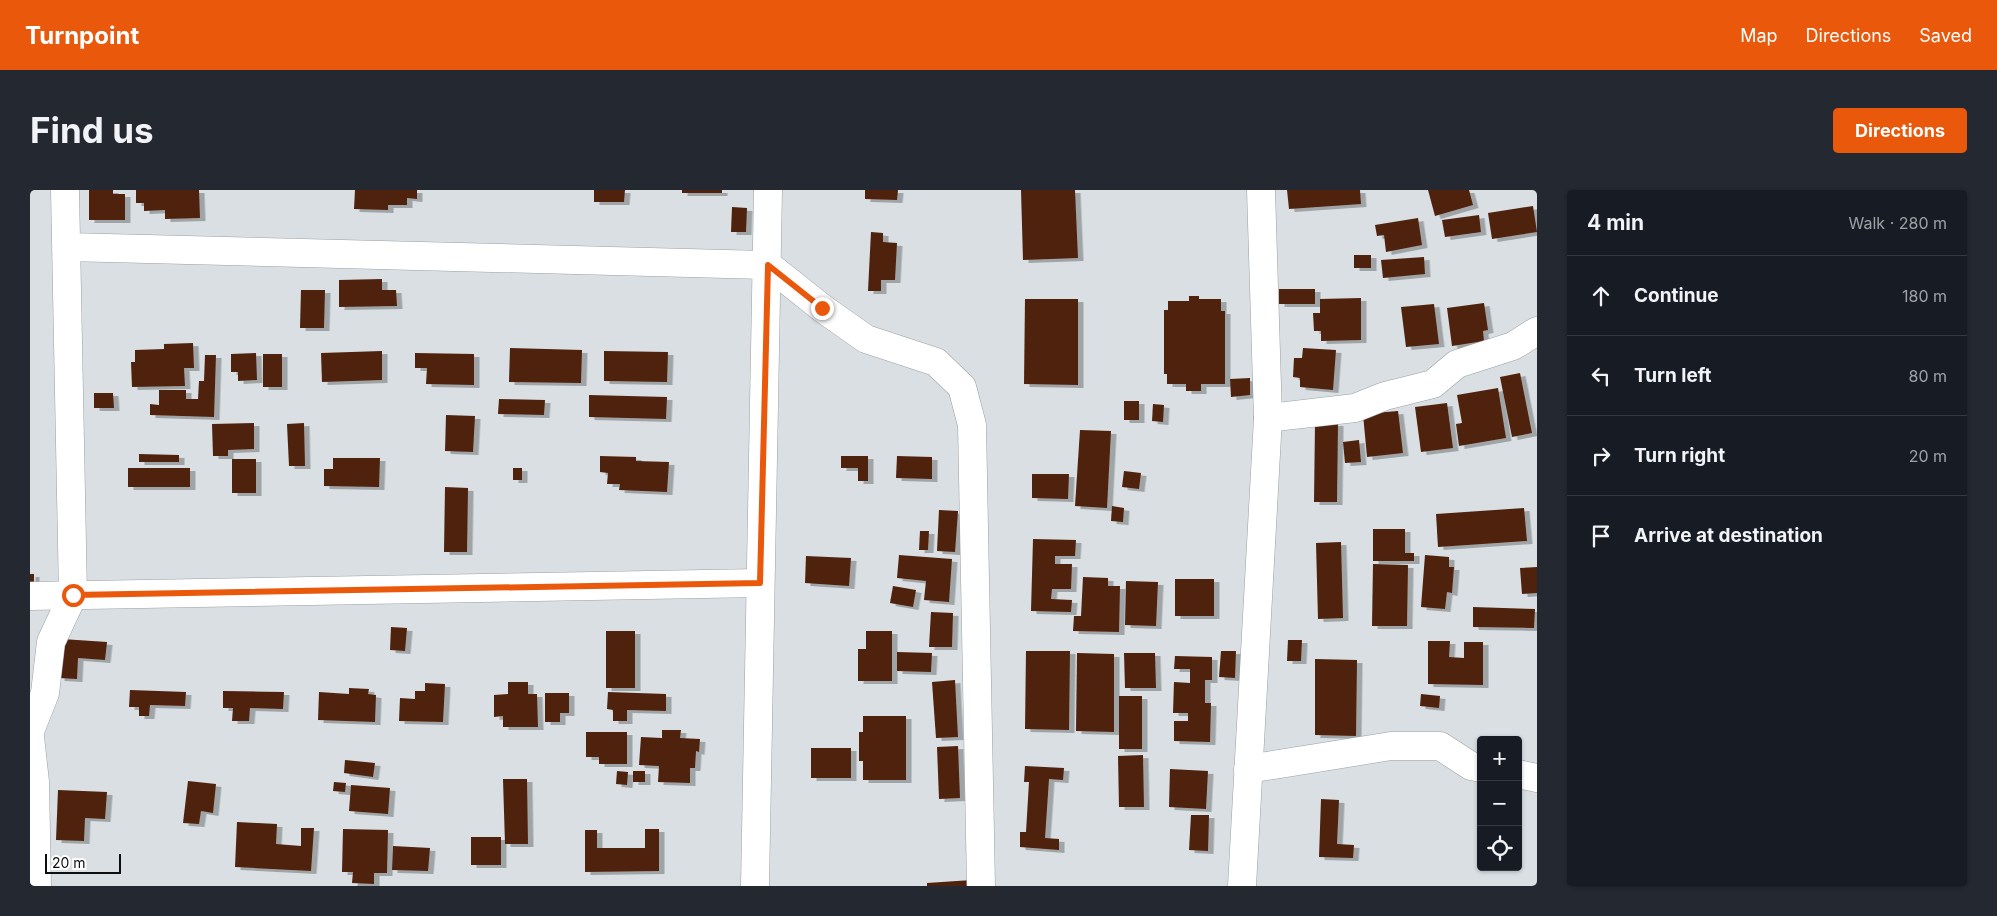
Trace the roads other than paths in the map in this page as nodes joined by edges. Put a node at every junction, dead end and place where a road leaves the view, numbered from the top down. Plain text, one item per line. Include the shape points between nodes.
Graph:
1 (65, 190) edge
2 (768, 190) edge
3 (1260, 190) edge
4 (67, 247) junction
5 (768, 265) junction
6 (1537, 330) edge
7 (1268, 418) junction
8 (760, 583) junction
9 (73, 595) junction
10 (30, 596) edge
11 (30, 731) edge
12 (30, 737) edge
13 (1477, 767) edge
14 (1248, 769) junction
15 (1522, 775) edge
16 (1537, 778) edge
17 (37, 886) edge
18 (755, 886) edge
19 (981, 886) edge
20 (1242, 886) edge

1 - 4 street
2 - 5 street
3 - 7 street
4 - 5 street
4 - 9 street
5 - 8 street
5 - 19 street via 866,339 936,362 962,388 972,425
6 - 7 street via 1513,346 1457,364 1433,384 1385,396 1355,408
7 - 14 street
8 - 9 street
8 - 18 street
9 - 10 street
9 - 11 street via 51,642 45,693
12 - 17 street via 35,782
13 - 14 street via 1440,746 1391,746
14 - 20 street
15 - 16 street

